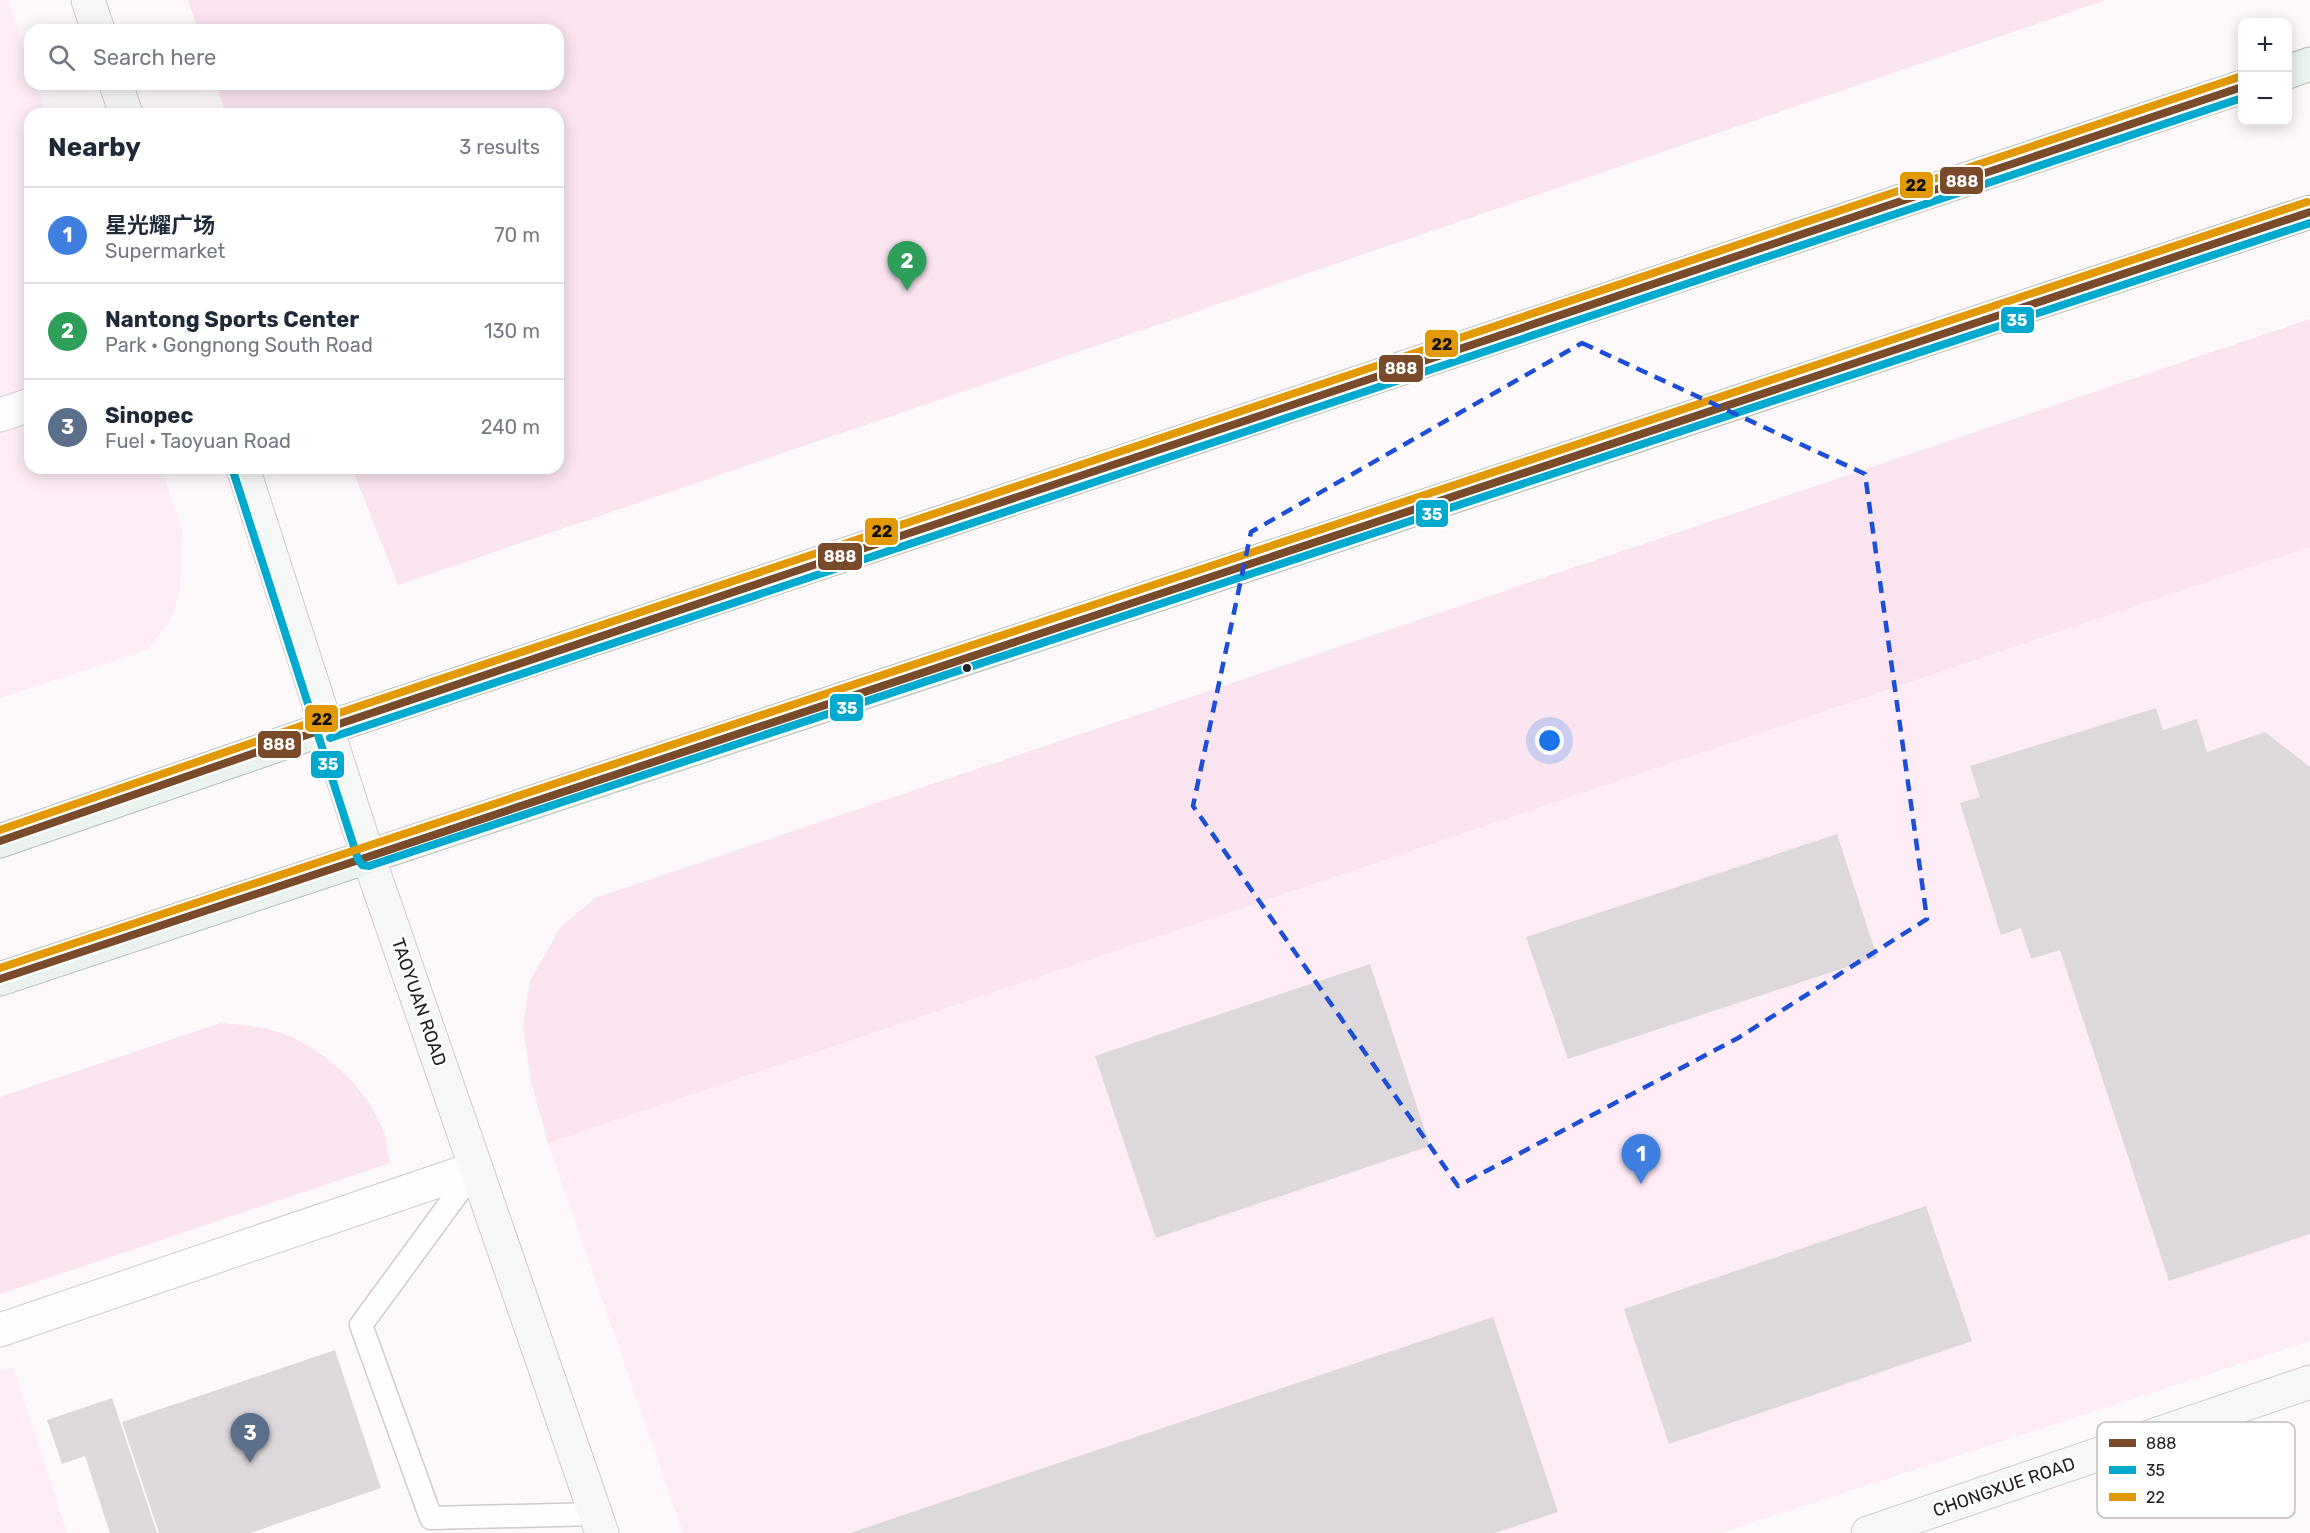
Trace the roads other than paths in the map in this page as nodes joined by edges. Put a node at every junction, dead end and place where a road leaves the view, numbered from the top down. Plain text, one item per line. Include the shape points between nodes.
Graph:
1 (88, 0) edge
2 (96, 24) edge
3 (2310, 64) edge
4 (2292, 71) edge
5 (2238, 88) edge
6 (118, 90) edge
7 (124, 108) edge
8 (2310, 212) edge
9 (24, 407) edge
10 (0, 415) edge
11 (245, 474) edge
12 (327, 728) junction
13 (0, 841) edge
14 (368, 856) junction
15 (0, 979) edge
16 (476, 1168) junction
17 (0, 1330) edge
18 (2310, 1382) edge
19 (2193, 1422) edge
20 (2097, 1455) edge
21 (599, 1524) edge
22 (1868, 1533) edge

1 - 2 street
3 - 4 main road
5 - 12 main road
6 - 7 street
8 - 14 main road
9 - 10 street
11 - 12 street, TAOYUAN ROAD
12 - 13 main road
12 - 14 street, TAOYUAN ROAD
14 - 15 main road
14 - 16 street, TAOYUAN ROAD
16 - 17 street
16 - 21 street, TAOYUAN ROAD
16 - 21 lane via 361,1325 431,1518
18 - 19 street, CHONGXUE ROAD
20 - 22 street, CHONGXUE ROAD

